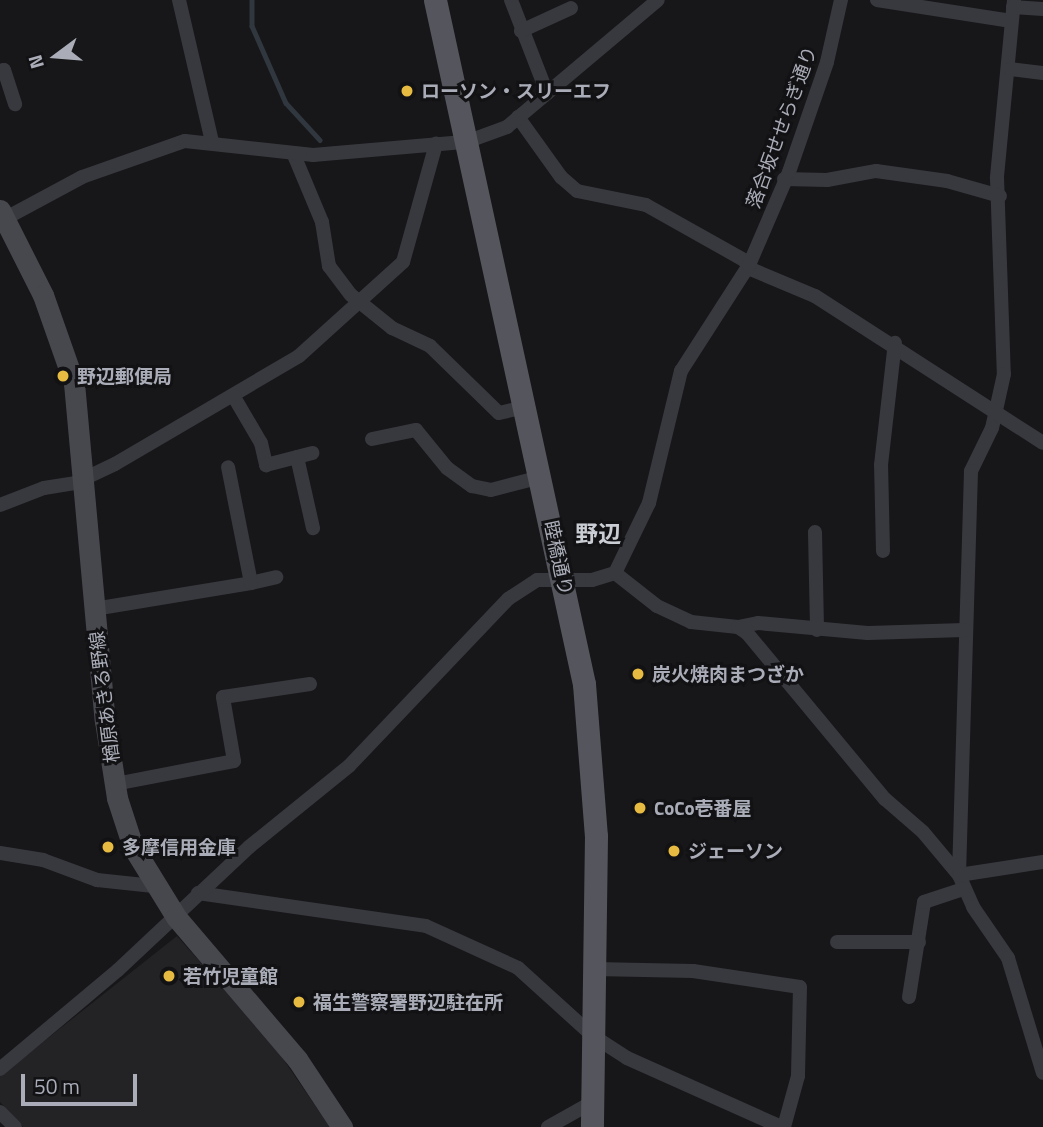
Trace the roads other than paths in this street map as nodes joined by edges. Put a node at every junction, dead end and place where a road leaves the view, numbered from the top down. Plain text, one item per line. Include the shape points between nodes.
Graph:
1 (179, 0) edge
2 (435, 0) edge
3 (511, 0) edge
4 (658, 0) edge
5 (841, 0) edge
6 (877, 0) edge
7 (571, 8) dead end
8 (1013, 9) edge
9 (1043, 9) edge
10 (521, 31) junction
11 (1010, 69) junction
12 (0, 71) edge
13 (1043, 73) edge
14 (547, 93) junction
15 (15, 104) dead end
16 (518, 117) junction
17 (212, 142) junction
18 (466, 142) junction
19 (436, 145) junction
20 (294, 155) junction
21 (785, 179) junction
22 (1000, 196) junction
23 (3, 214) edge
24 (749, 265) junction
25 (359, 302) junction
26 (895, 343) junction
27 (234, 397) junction
28 (526, 407) junction
29 (996, 416) junction
30 (372, 439) dead end
31 (1043, 443) edge
32 (312, 453) dead end
33 (297, 457) junction
34 (228, 467) dead end
35 (541, 477) junction
36 (84, 478) junction
37 (0, 505) edge
38 (313, 528) dead end
39 (816, 532) dead end
40 (883, 551) dead end
41 (615, 573) junction
42 (276, 577) dead end
43 (564, 581) junction
44 (251, 583) junction
45 (94, 609) junction
46 (738, 628) junction
47 (817, 629) junction
48 (964, 630) junction
49 (310, 684) dead end
50 (115, 784) junction
51 (0, 853) edge
52 (1043, 862) edge
53 (961, 882) junction
54 (154, 886) junction
55 (198, 893) junction
56 (176, 917) junction
57 (837, 942) dead end
58 (919, 942) junction
59 (594, 969) junction
60 (909, 997) dead end
61 (593, 1036) junction
62 (0, 1069) edge
63 (1043, 1073) edge
64 (593, 1102) junction
65 (0, 1112) edge
66 (15, 1127) edge
67 (342, 1127) edge
68 (548, 1127) edge
69 (592, 1127) edge
70 (783, 1127) edge

1 - 17 street
2 - 18 main road, 睦橋通り
3 - 10 street
4 - 14 street
5 - 21 street, 落合坂せせらぎ通り via 827,62
6 - 8 street
7 - 10 street
8 - 9 street
8 - 11 street
10 - 14 street
11 - 13 street
11 - 22 street
12 - 15 street via 4,70
14 - 16 street
16 - 18 street via 507,127
16 - 24 street via 561,177 577,191 646,205
17 - 20 street
17 - 23 street via 185,141 112,166
18 - 19 street
18 - 28 main road, 睦橋通り
19 - 20 street
19 - 25 street via 403,262
20 - 25 street via 322,222 329,265
21 - 22 street via 827,180 876,171 947,181
21 - 24 street, 落合坂せせらぎ通り
22 - 29 street via 1004,374
23 - 36 main road, 楢原あきる野線 via 67,356
24 - 26 street
24 - 41 street, 落合坂せせらぎ通り via 681,371 649,502
25 - 27 street via 299,356
25 - 28 street via 392,328 430,346 499,413
26 - 29 street
26 - 40 street via 881,465
27 - 33 street via 261,443 267,465
27 - 36 street
28 - 35 main road, 睦橋通り
29 - 31 street
29 - 48 street via 971,471
30 - 35 street via 416,430 447,468 472,486 491,490
32 - 33 street
33 - 38 street
34 - 44 street
35 - 43 main road, 睦橋通り
36 - 37 street
36 - 45 main road, 楢原あきる野線
39 - 47 street
41 - 43 street
41 - 46 street via 657,606 691,622
42 - 44 street
43 - 55 street via 537,580 508,599 349,766
43 - 59 main road, 睦橋通り via 584,684 594,781
44 - 45 street
45 - 50 main road, 楢原あきる野線
46 - 47 street via 758,623
46 - 53 street via 885,799 923,832
47 - 48 street
48 - 53 street
49 - 50 street via 223,697 234,761
50 - 54 main road, 楢原あきる野線 via 133,847
51 - 54 street via 43,860 97,880
52 - 53 street
53 - 58 street via 924,902
53 - 63 street via 1008,958
54 - 56 main road, 楢原あきる野線
55 - 56 street
55 - 61 street via 426,926 518,968
56 - 62 street
56 - 67 main road, 楢原あきる野線 via 297,1059
57 - 58 street
58 - 60 street
59 - 61 main road, 睦橋通り
59 - 70 street via 694,971 800,987 799,1076
61 - 64 main road, 睦橋通り
61 - 70 street via 627,1058
64 - 68 street
64 - 69 main road, 睦橋通り
65 - 66 street

